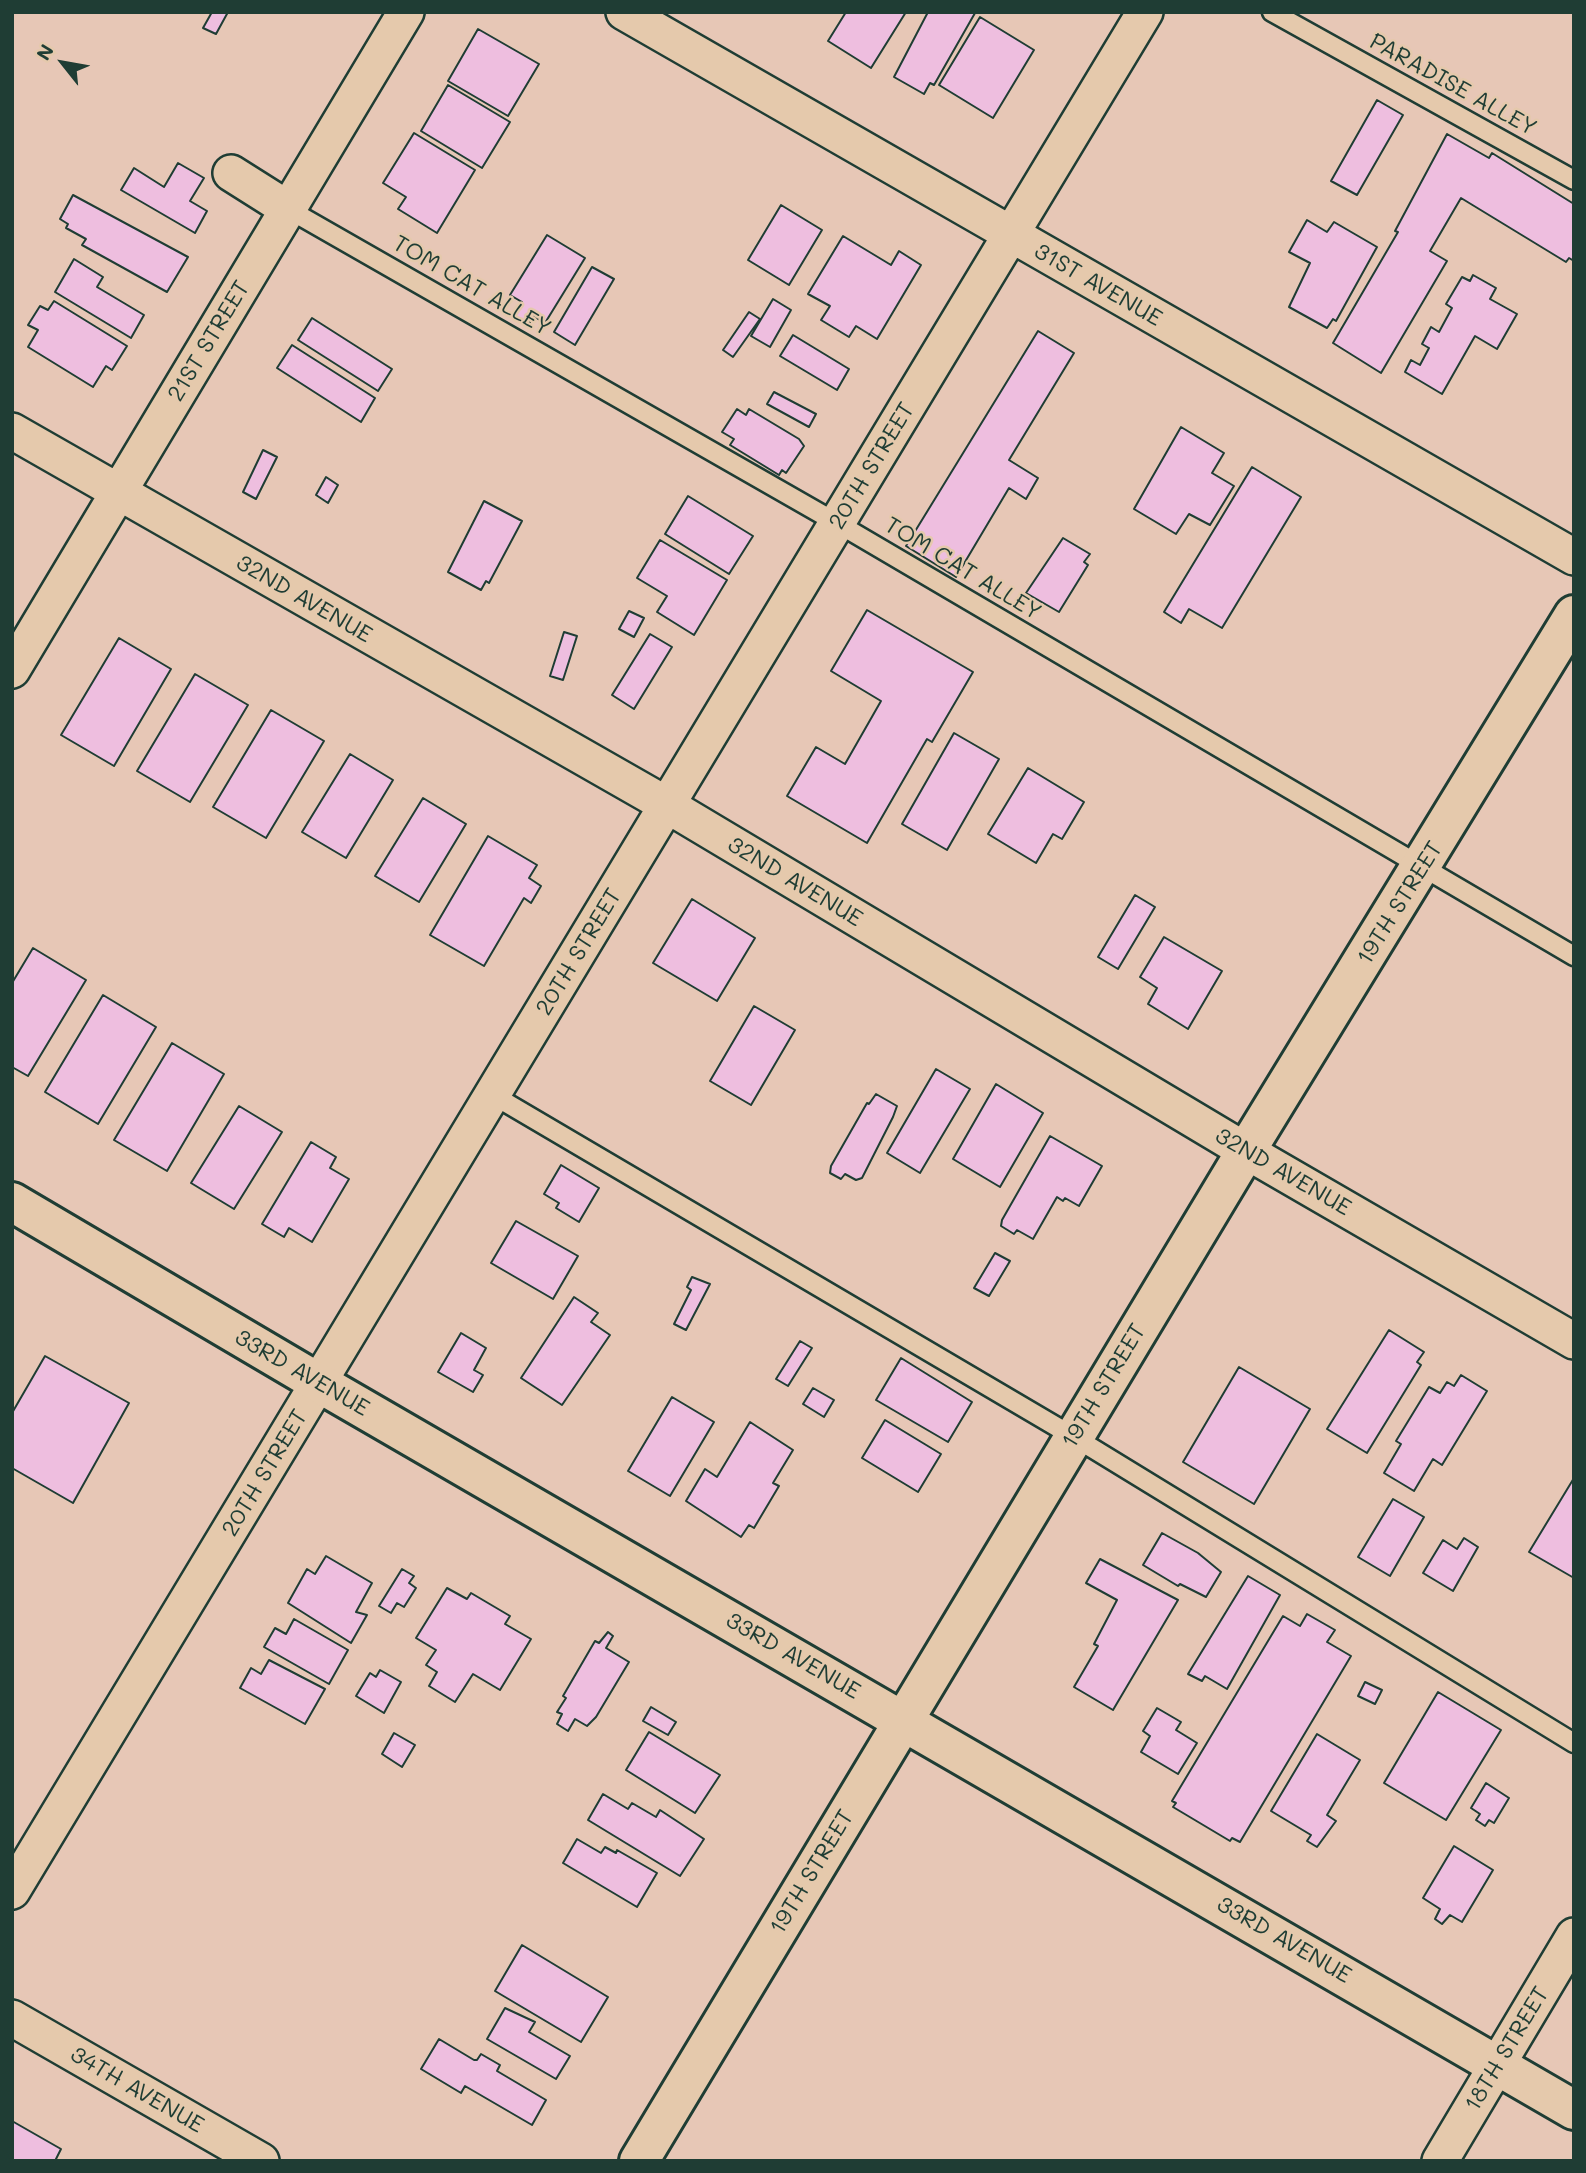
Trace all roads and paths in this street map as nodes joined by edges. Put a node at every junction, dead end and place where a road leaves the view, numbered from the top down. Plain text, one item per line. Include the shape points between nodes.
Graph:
1 (406, 12) edge
2 (624, 12) edge
3 (1145, 12) edge
4 (1272, 12) edge
5 (231, 173) dead end
6 (1574, 180) edge
7 (288, 209) junction
8 (1011, 235) junction
9 (12, 432) edge
10 (118, 493) junction
11 (837, 523) junction
12 (1574, 556) edge
13 (1574, 615) edge
14 (12, 670) edge
15 (667, 805) junction
16 (1422, 868) junction
17 (1574, 956) edge
18 (493, 1095) junction
19 (1246, 1151) junction
20 (12, 1202) edge
21 (1574, 1341) edge
22 (319, 1384) junction
23 (1074, 1437) junction
24 (903, 1719) junction
25 (1574, 1743) edge
26 (12, 1891) edge
27 (1574, 1936) edge
28 (12, 2018) edge
29 (1499, 2065) junction
30 (1574, 2110) edge
31 (261, 2161) edge
32 (639, 2161) edge
33 (1440, 2161) edge

1 - 7 street, 21ST STREET
2 - 8 street, 31ST AVENUE
3 - 8 street, 20TH STREET
4 - 6 lane, PARADISE ALLEY
5 - 7 street
7 - 10 street, 21ST STREET
7 - 11 lane, TOM CAT ALLEY
8 - 11 street, 20TH STREET
8 - 12 street, 31ST AVENUE
9 - 10 street, 32ND AVENUE
10 - 14 street, 21ST STREET
10 - 15 street, 32ND AVENUE
11 - 15 street, 20TH STREET
11 - 16 lane, TOM CAT ALLEY
13 - 16 street, 19TH STREET
15 - 18 street, 20TH STREET
15 - 19 street, 32ND AVENUE
16 - 17 lane, TOM CAT ALLEY
16 - 19 street, 19TH STREET
18 - 22 street, 20TH STREET
18 - 23 lane
19 - 21 street, 32ND AVENUE
19 - 23 street, 19TH STREET
20 - 22 street, 33RD AVENUE
22 - 24 street, 33RD AVENUE
22 - 26 street, 20TH STREET
23 - 24 street, 19TH STREET
23 - 25 lane
24 - 29 street, 33RD AVENUE
24 - 32 street, 19TH STREET
27 - 29 street, 18TH STREET
28 - 31 street, 34TH AVENUE
29 - 30 street, 33RD AVENUE
29 - 33 street, 18TH STREET

